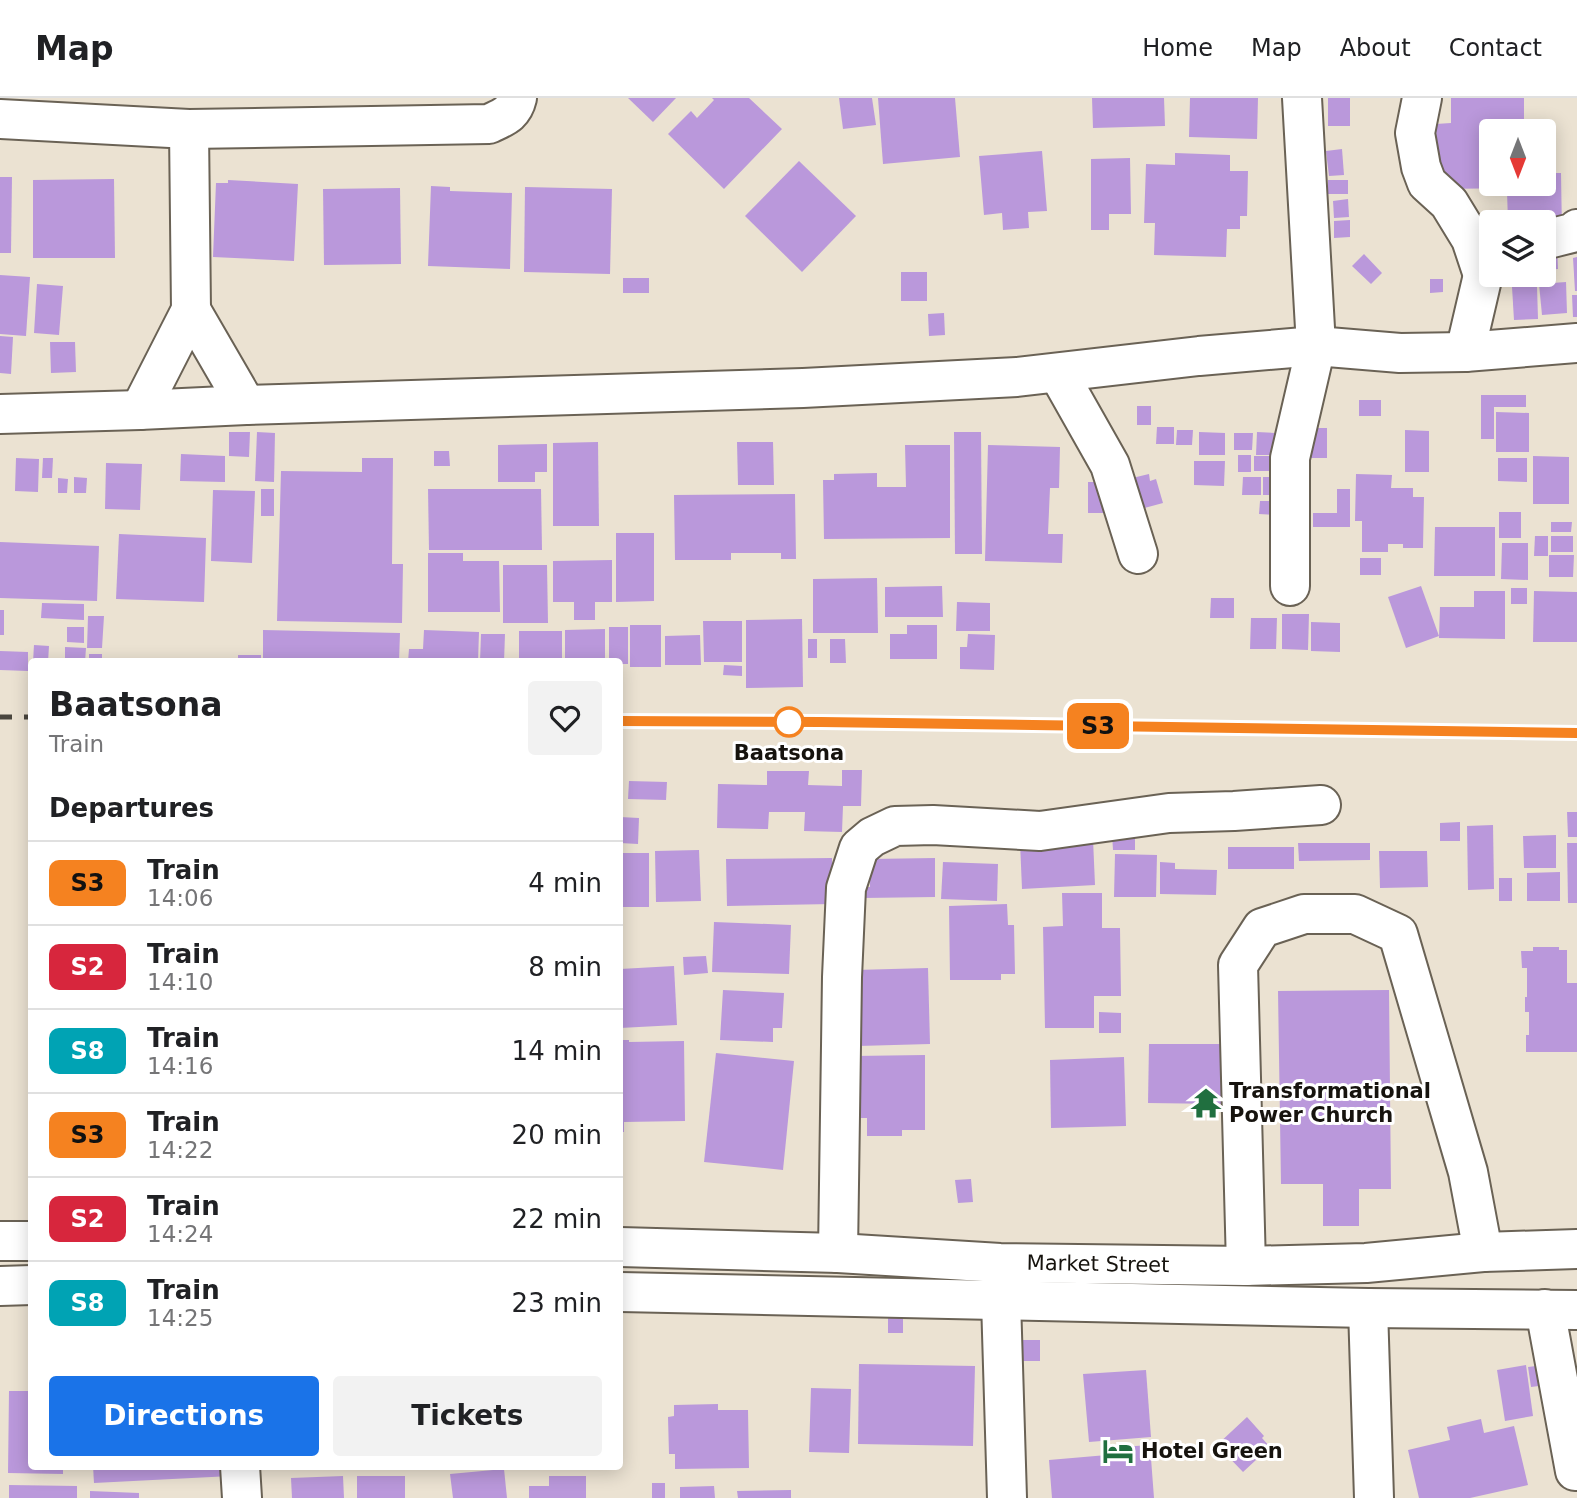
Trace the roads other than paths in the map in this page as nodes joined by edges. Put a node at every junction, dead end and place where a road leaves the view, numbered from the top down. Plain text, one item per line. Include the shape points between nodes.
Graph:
1 (517, 98) edge
2 (1302, 98) edge
3 (1422, 98) edge
4 (0, 119) edge
5 (189, 129) junction
6 (1577, 229) edge
7 (1556, 237) edge
8 (1479, 256) edge
9 (1483, 287) edge
10 (191, 310) junction
11 (1577, 343) edge
12 (1316, 346) junction
13 (1465, 352) junction
14 (1058, 373) junction
15 (246, 405) junction
16 (140, 410) junction
17 (0, 414) edge
18 (1138, 554) dead end
19 (1290, 586) dead end
20 (1321, 805) dead end
21 (0, 1241) edge
22 (28, 1241) edge
23 (623, 1247) edge
24 (1577, 1249) edge
25 (1483, 1252) junction
26 (838, 1253) junction
27 (1246, 1266) junction
28 (0, 1286) edge
29 (28, 1286) edge
30 (623, 1292) edge
31 (1001, 1300) junction
32 (1368, 1308) junction
33 (1561, 1309) edge
34 (240, 1470) edge
35 (1575, 1471) edge
36 (242, 1498) edge
37 (1007, 1498) edge
38 (1374, 1498) edge

1 - 5 street via 510,114 489,124
2 - 12 street
3 - 8 street via 1415,133 1421,167 1427,183 1449,203
4 - 5 street
5 - 10 street
6 - 7 street
9 - 13 street
10 - 15 street
10 - 16 street
11 - 13 street
12 - 13 street via 1400,353
12 - 14 street
12 - 19 street via 1290,458
14 - 15 street via 803,388
14 - 18 street via 1110,465
15 - 16 street
16 - 17 street
20 - 26 street via 1169,813 1040,831 895,826 859,848 846,888
21 - 22 street
23 - 26 street, Market Street
24 - 25 street, Market Street
25 - 27 street, Market Street via 1366,1263
25 - 27 street via 1468,1172 1398,934 1355,914 1304,914 1262,928 1238,965
26 - 27 street, Market Street via 1000,1263
28 - 29 street
30 - 31 street, Market Street
31 - 32 street, Market Street
31 - 37 street
32 - 33 street, Market Street
32 - 38 street
33 - 35 street
34 - 36 street

